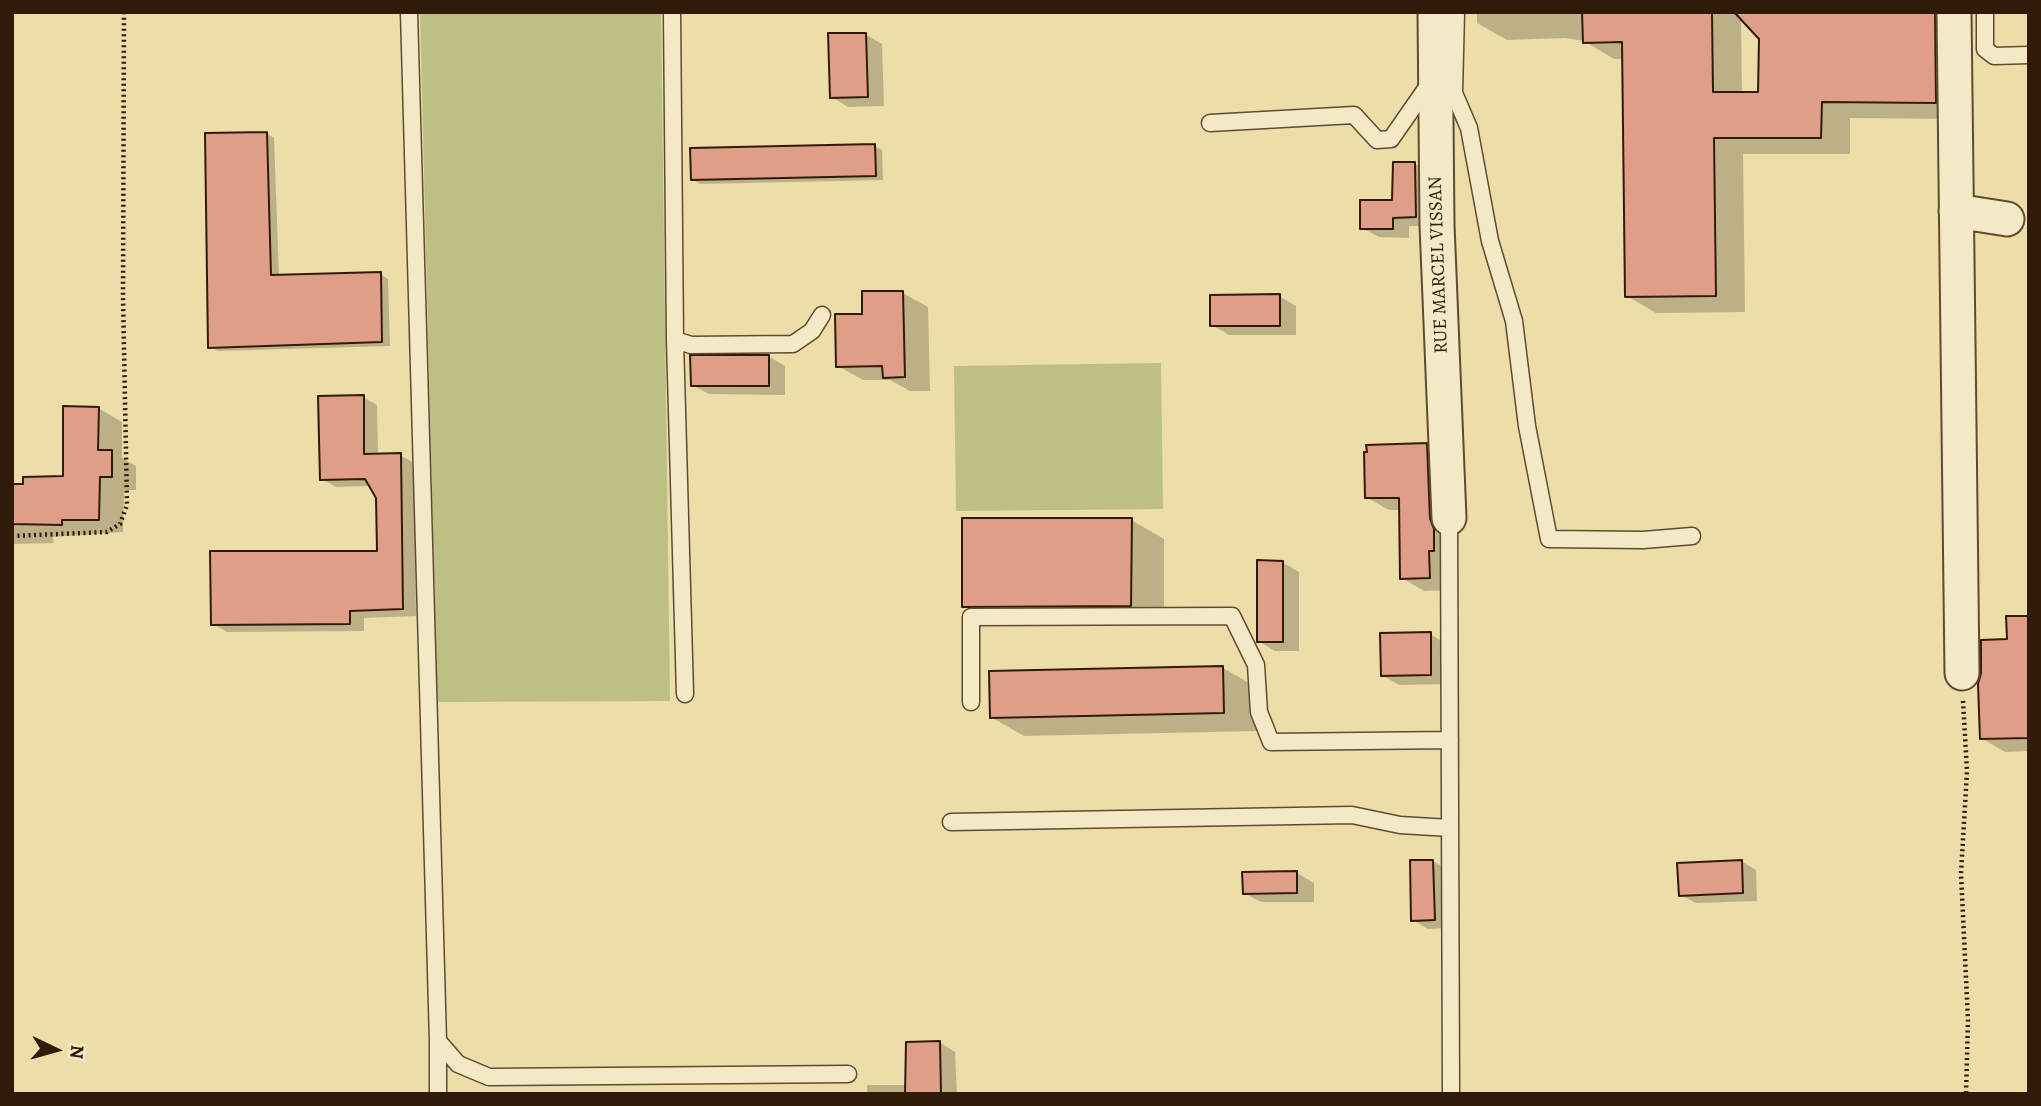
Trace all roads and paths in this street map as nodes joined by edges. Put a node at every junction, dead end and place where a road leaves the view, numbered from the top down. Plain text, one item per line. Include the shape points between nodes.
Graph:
1 (124, 12) edge
2 (409, 12) edge
3 (672, 12) edge
4 (1435, 12) edge
5 (1456, 12) edge
6 (1954, 12) edge
7 (1985, 12) edge
8 (2029, 55) edge
9 (1436, 75) junction
10 (1210, 123) dead end
11 (1956, 211) junction
12 (2007, 219) dead end
13 (822, 315) dead end
14 (675, 340) junction
15 (1449, 518) joint
16 (12, 536) edge
17 (1692, 536) dead end
18 (1962, 673) joint
19 (685, 694) dead end
20 (971, 702) dead end
21 (1450, 740) junction
22 (951, 822) dead end
23 (1450, 828) junction
24 (438, 1041) junction
25 (848, 1074) dead end
26 (438, 1094) edge
27 (1451, 1094) edge
28 (1966, 1094) edge

1 - 16 path via 127,505 120,524 107,532
2 - 24 lane
3 - 14 lane
4 - 9 street, RUE MARCEL VISSAN
5 - 17 lane via 1454,93 1469,128 1490,241 1514,321 1527,426 1549,539
6 - 11 street
7 - 8 lane via 1985,49 1994,56
9 - 10 lane via 1391,139 1377,140 1354,115
9 - 15 street, RUE MARCEL VISSAN
11 - 12 street
11 - 18 street
13 - 14 lane via 812,331 793,344 691,345
14 - 19 lane
15 - 21 lane
18 - 28 path via 1967,771 1961,874 1968,1020
20 - 21 lane via 971,617 1232,616 1256,665 1259,712 1270,742
21 - 23 lane
22 - 23 lane via 1352,815 1400,825
23 - 27 lane
24 - 25 lane via 458,1064 489,1077
24 - 26 lane

